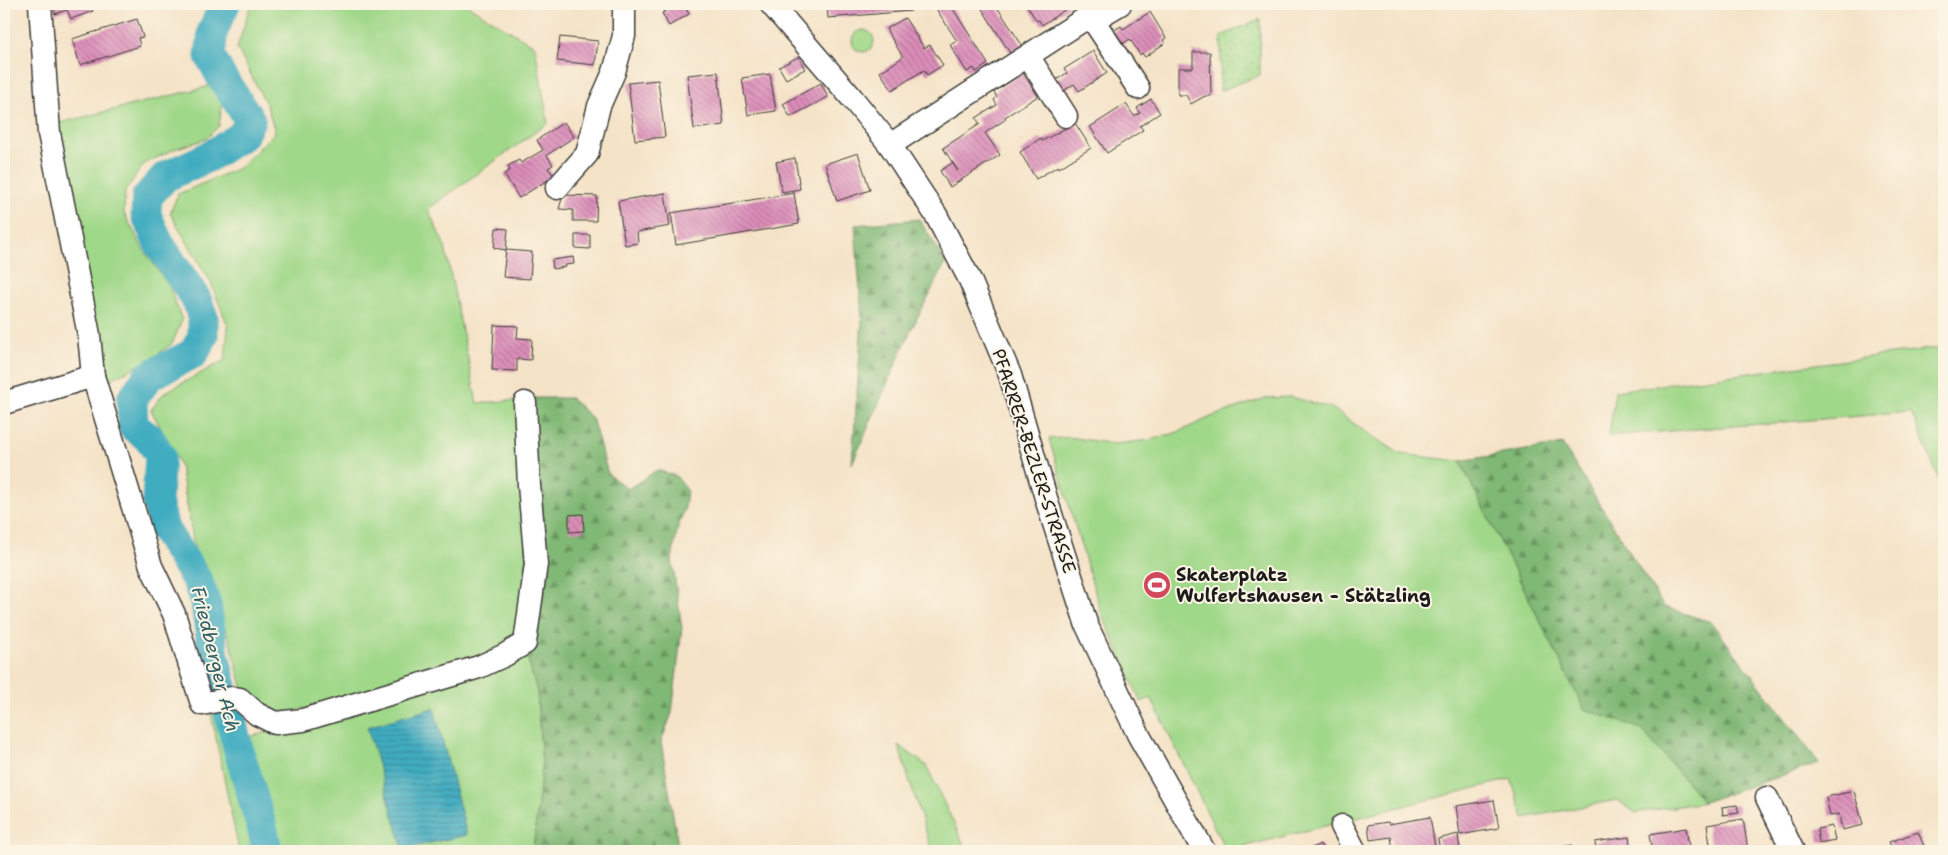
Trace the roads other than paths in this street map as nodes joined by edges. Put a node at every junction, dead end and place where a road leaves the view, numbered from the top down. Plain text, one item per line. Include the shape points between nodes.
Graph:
1 (40, 4) edge
2 (624, 4) edge
3 (771, 4) edge
4 (1120, 4) edge
5 (1093, 20) junction
6 (1028, 56) junction
7 (1138, 88) dead end
8 (1066, 116) dead end
9 (890, 146) junction
10 (557, 188) dead end
11 (93, 376) junction
12 (4, 403) edge
13 (525, 403) dead end
14 (1767, 798) dead end
15 (1342, 826) dead end
16 (1204, 851) edge
17 (1355, 851) edge
18 (1793, 851) edge

1 - 11 street via 49,133 89,334
2 - 10 street via 624,36 614,72 599,106 587,154
3 - 9 street, PFARRER-BEZLER-STRASSE
4 - 5 street
5 - 6 street via 1083,20
5 - 7 street
6 - 8 street
6 - 9 street
9 - 16 street, PFARRER-BEZLER-STRASSE via 936,215 970,280 1010,375 1087,626 1138,734
11 - 12 street
11 - 13 street via 151,566 174,614 202,704 240,699 257,714 275,723 303,720 479,667 525,643 536,564
14 - 18 street
15 - 17 street

